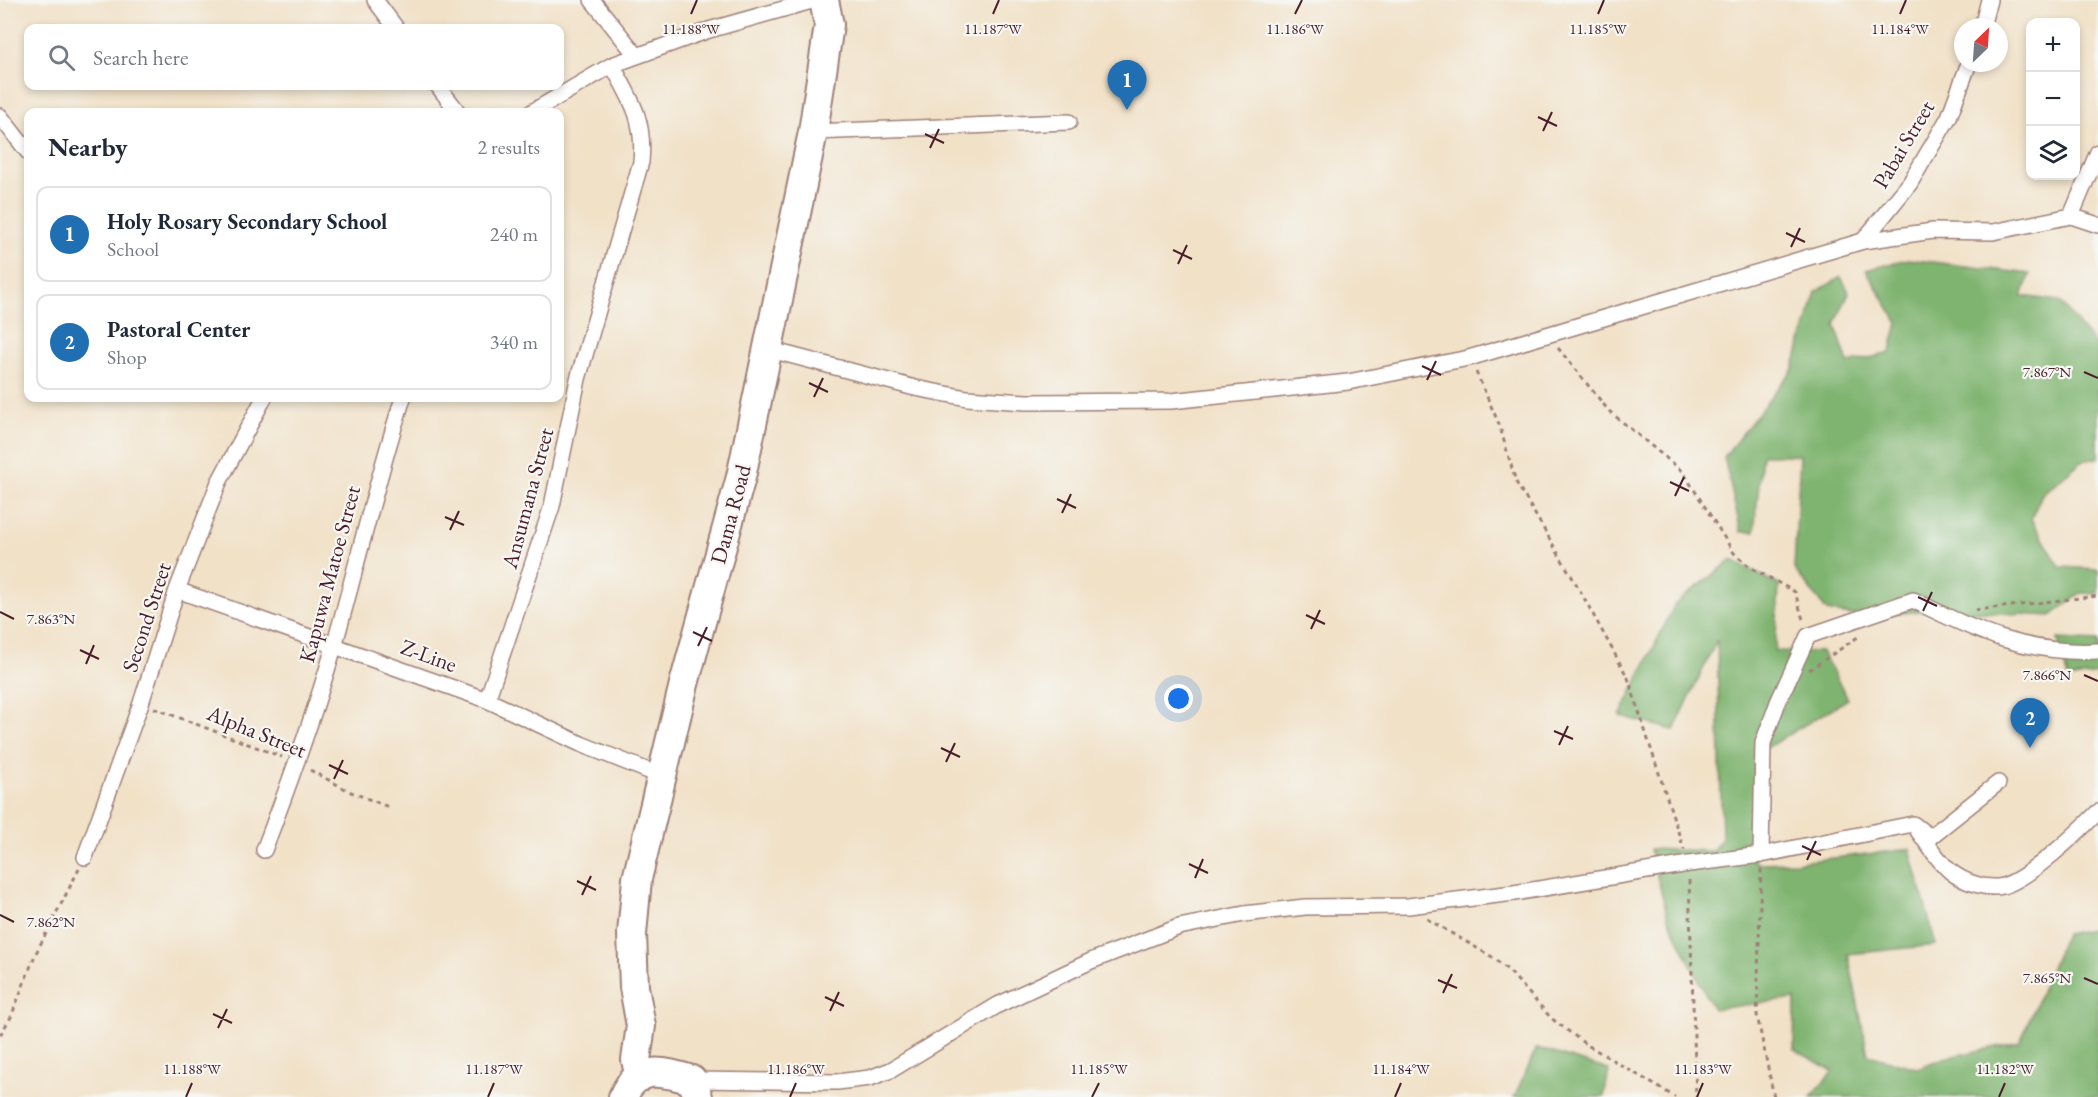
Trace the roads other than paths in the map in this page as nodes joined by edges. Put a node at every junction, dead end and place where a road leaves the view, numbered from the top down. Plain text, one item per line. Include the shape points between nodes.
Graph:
1 (375, 0) edge
2 (592, 0) edge
3 (815, 0) edge
4 (824, 0) edge
5 (1989, 0) edge
6 (1984, 18) edge
7 (393, 24) edge
8 (637, 56) junction
9 (612, 65) junction
10 (1966, 72) edge
11 (441, 90) edge
12 (455, 108) edge
13 (539, 108) edge
14 (0, 116) edge
15 (1070, 122) dead end
16 (813, 132) junction
17 (24, 147) edge
18 (2098, 152) edge
19 (2071, 216) junction
20 (2098, 225) edge
21 (1863, 241) junction
22 (767, 349) junction
23 (262, 402) edge
24 (402, 402) edge
25 (177, 590) junction
26 (335, 644) junction
27 (2098, 651) edge
28 (487, 700) junction
29 (661, 776) junction
30 (1998, 783) dead end
31 (2098, 812) edge
32 (1913, 824) junction
33 (264, 850) dead end
34 (1761, 855) junction
35 (85, 857) road end
36 (641, 1026) junction
37 (687, 1083) edge
38 (631, 1087) edge

1 - 7 street
2 - 8 street
3 - 8 street via 740,20
4 - 16 highway, Dama Road via 829,25
5 - 6 street
8 - 9 street
9 - 13 street
9 - 28 street, Ansumana Street via 637,112 643,139 641,162 578,379 552,506
10 - 21 street, Pabai Street via 1948,117 1910,183
11 - 12 street
14 - 17 street
15 - 16 street
16 - 22 highway, Dama Road
18 - 19 street
19 - 20 street
19 - 21 street via 1993,231 1933,231
21 - 22 street via 1469,358 1348,382 1172,401 1026,402 968,398
22 - 29 highway, Dama Road via 741,477
23 - 25 street, Second Street via 219,482
24 - 26 street, Kapuwa Matoe Street
25 - 26 street, Z-Line
25 - 35 street, Second Street
26 - 28 street, Z-Line
26 - 33 street, Kapuwa Matoe Street
27 - 34 street via 2037,649 1999,640 1913,600 1808,636 1763,743
28 - 29 street, Z-Line
29 - 36 highway, Dama Road via 637,879 632,934 634,987
30 - 32 street via 1930,837
31 - 32 street via 2069,841 2000,887 1983,886 1950,871
32 - 34 street
34 - 37 street via 1514,893 1408,906 1305,908 1244,914 1179,927 1091,961 998,1005 891,1070 870,1078 837,1082
36 - 37 highway
36 - 38 highway
37 - 38 highway via 661,1071

